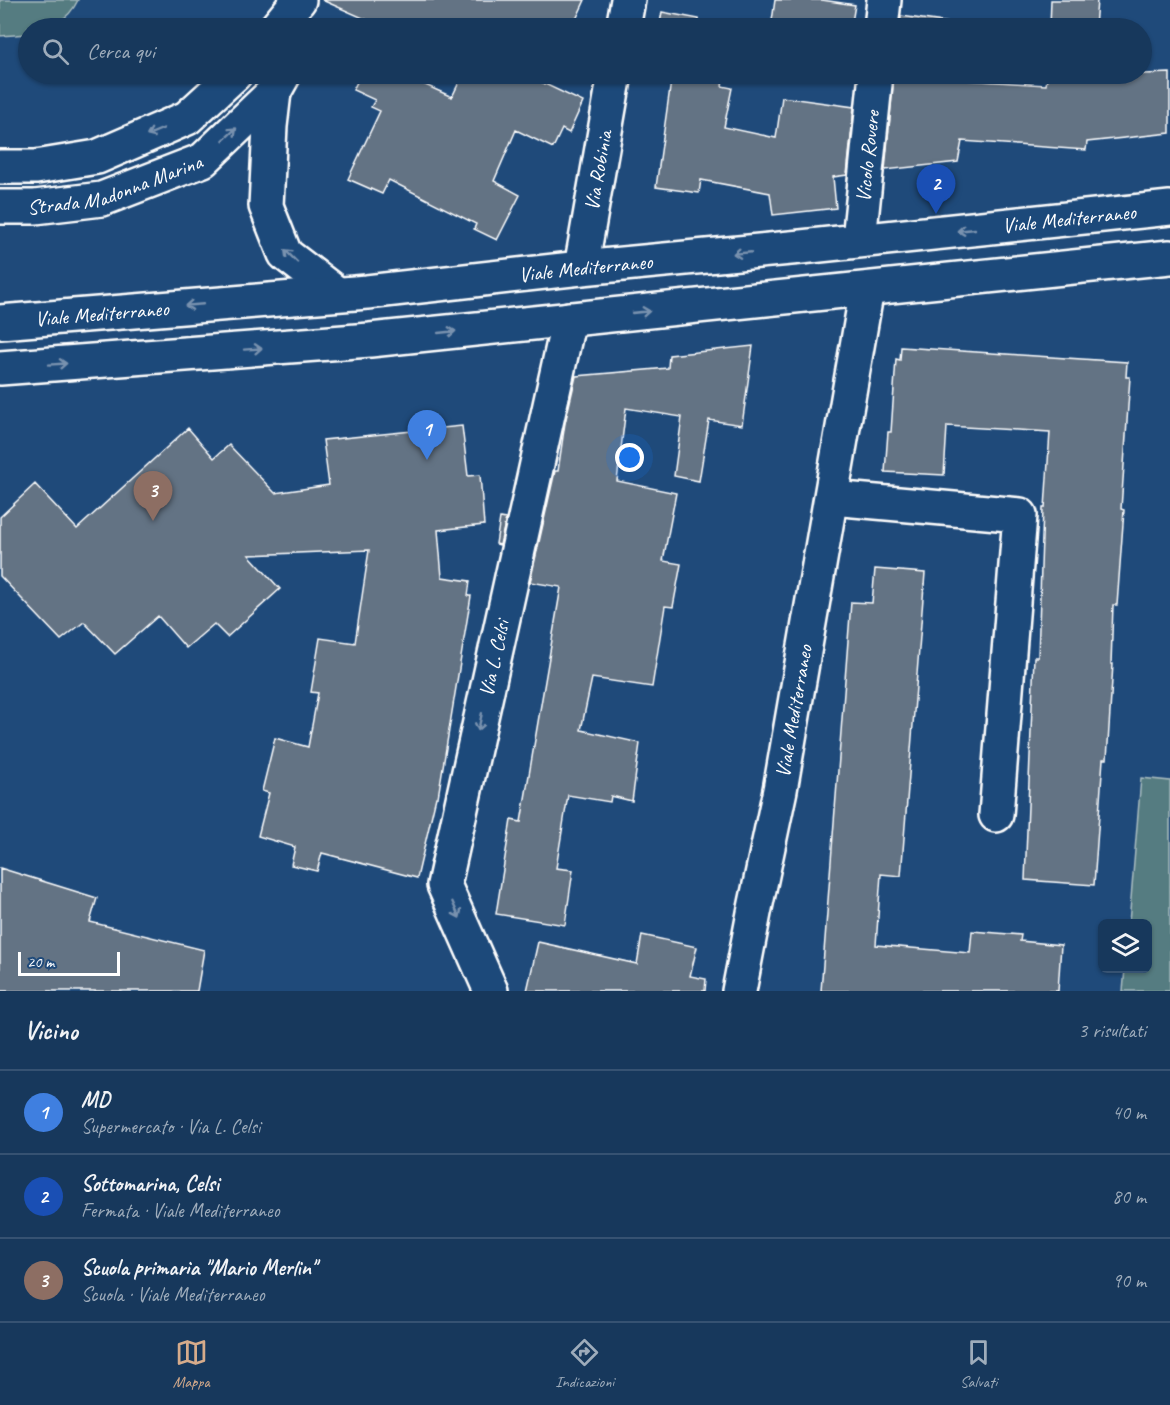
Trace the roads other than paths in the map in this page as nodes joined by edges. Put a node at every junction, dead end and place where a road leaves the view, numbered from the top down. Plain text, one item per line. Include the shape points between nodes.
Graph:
1 (299, 0) edge
2 (304, 0) edge
3 (628, 0) edge
4 (884, 0) edge
5 (284, 18) edge
6 (302, 18) edge
7 (625, 18) edge
8 (882, 18) edge
9 (224, 84) edge
10 (278, 84) edge
11 (279, 84) edge
12 (613, 84) edge
13 (875, 84) edge
14 (0, 167) edge
15 (0, 207) edge
16 (1170, 208) edge
17 (859, 240) junction
18 (1170, 257) edge
19 (581, 268) junction
20 (867, 289) junction
21 (336, 293) junction
22 (569, 319) junction
23 (0, 322) edge
24 (0, 368) edge
25 (831, 498) junction
26 (996, 815) dead end
27 (491, 991) edge
28 (739, 991) edge

1 - 5 street
2 - 6 street
3 - 7 street
4 - 8 street
9 -> 14 street, Strada Madonna Marina via 186,118 97,157 36,167
15 -> 10 street, Strada Madonna Marina via 102,199 202,160
21 -> 11 street, Strada Madonna Marina via 285,254 266,206 270,126
12 - 19 street, Via Robinia
13 - 17 street, Vicolo Rovere
16 -> 17 street, Viale Mediterraneo
17 -> 19 street, Viale Mediterraneo
18 - 20 street
19 - 21 street, Viale Mediterraneo
22 -> 20 street
20 - 25 street, Viale Mediterraneo
21 -> 23 street, Viale Mediterraneo
24 -> 22 street via 370,340
22 -> 27 street, Via L. Celsi via 444,885
25 - 26 street via 1020,515
25 - 28 street, Viale Mediterraneo via 780,790

